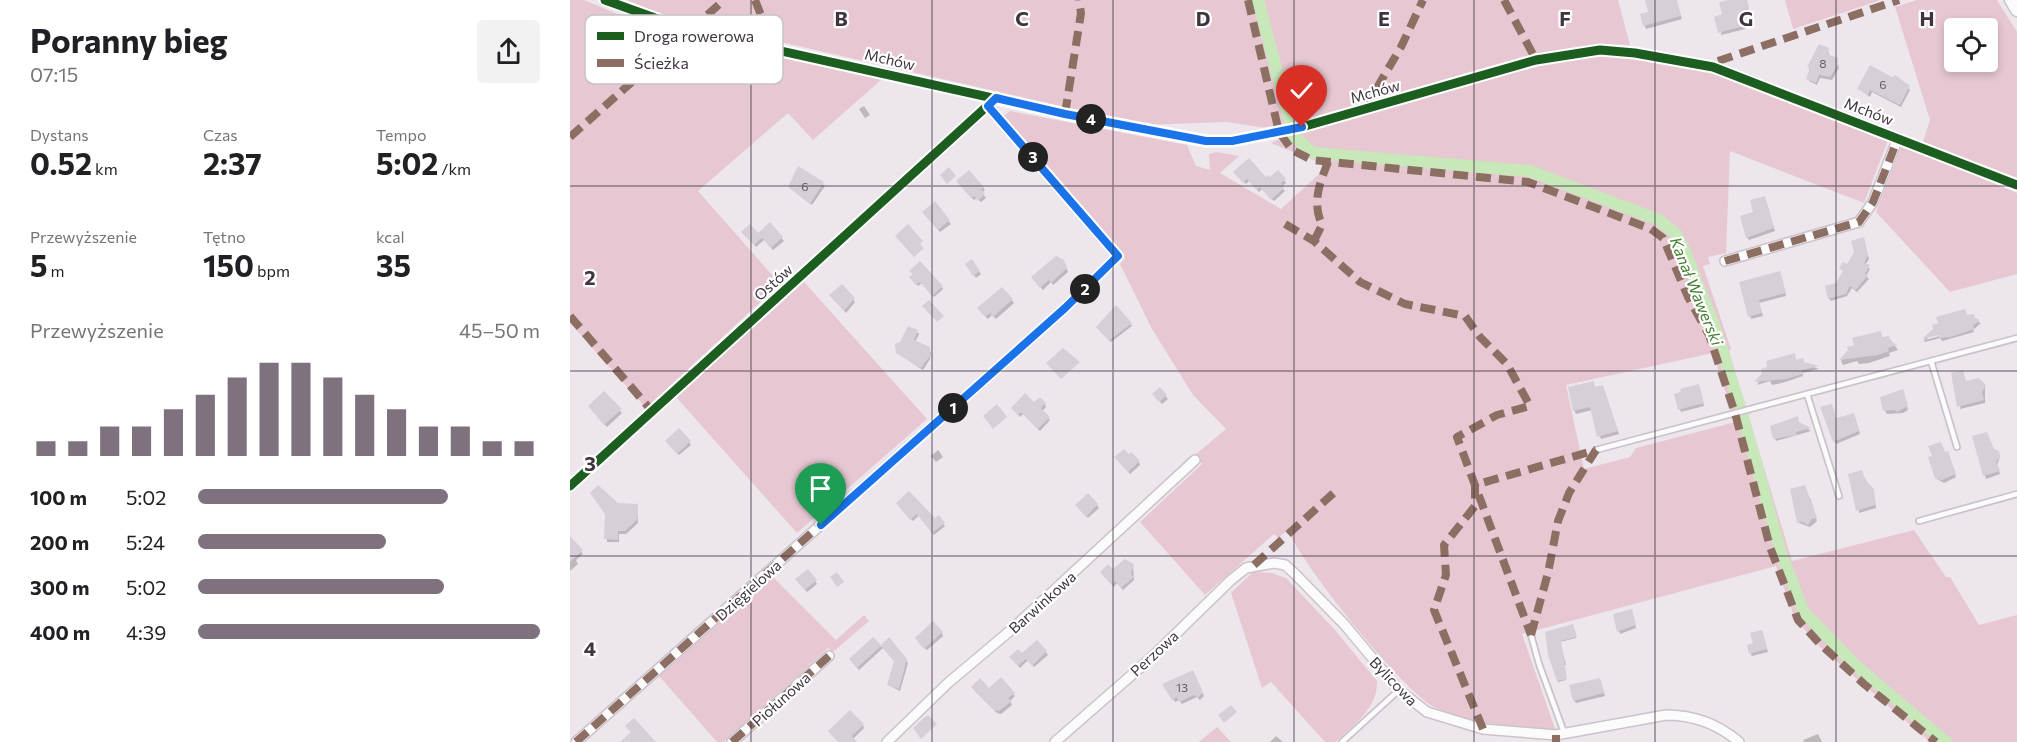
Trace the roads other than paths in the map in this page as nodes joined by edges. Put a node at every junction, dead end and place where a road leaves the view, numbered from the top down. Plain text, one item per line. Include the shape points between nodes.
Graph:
1 (605, 0) edge
2 (2011, 0) edge
3 (2017, 10) edge
4 (647, 15) edge
5 (783, 51) edge
6 (996, 98) junction
7 (988, 106) junction
8 (1898, 138) junction
9 (2017, 185) edge
10 (1725, 261) dead end
11 (2017, 338) edge
12 (1930, 361) junction
13 (1807, 394) junction
14 (1957, 447) dead end
15 (1596, 450) dead end
16 (1195, 460) dead end
17 (570, 486) edge
18 (2017, 494) edge
19 (1839, 496) dead end
20 (1919, 521) dead end
21 (1254, 565) joint
22 (1531, 635) dead end
23 (829, 656) dead end
24 (1399, 690) junction
25 (1540, 735) junction
26 (1565, 735) junction
27 (576, 742) edge
28 (732, 742) edge
29 (887, 742) edge
30 (1055, 742) edge
31 (1342, 742) edge
32 (1532, 742) edge
33 (1739, 742) edge

1 - 4 street, Mchów
2 - 3 street
5 - 6 street, Mchów
6 - 7 street, Ostów
6 - 8 street, Mchów via 1206,141 1232,141 1302,127 1536,60 1600,50 1715,64
7 - 17 street, Ostów
7 - 27 street, Dzięgielowa via 1118,256 1065,308
8 - 9 street, Mchów
8 - 10 street via 1874,202 1859,222
11 - 12 lane
12 - 13 lane
12 - 14 lane
13 - 15 lane
13 - 19 lane
16 - 29 street, Barwinkowa via 1011,630 948,682
18 - 20 lane
21 - 24 street, Bylicowa via 1274,563 1293,572 1344,624
21 - 30 street, Perzowa via 1231,580 1150,659
22 - 26 lane
23 - 28 street, Piołunowa
24 - 25 street, Bylicowa via 1414,704 1441,717 1483,729
24 - 31 lane
25 - 26 street, Bylicowa
25 - 32 street
26 - 33 street, Bylicowa via 1683,715 1698,718

